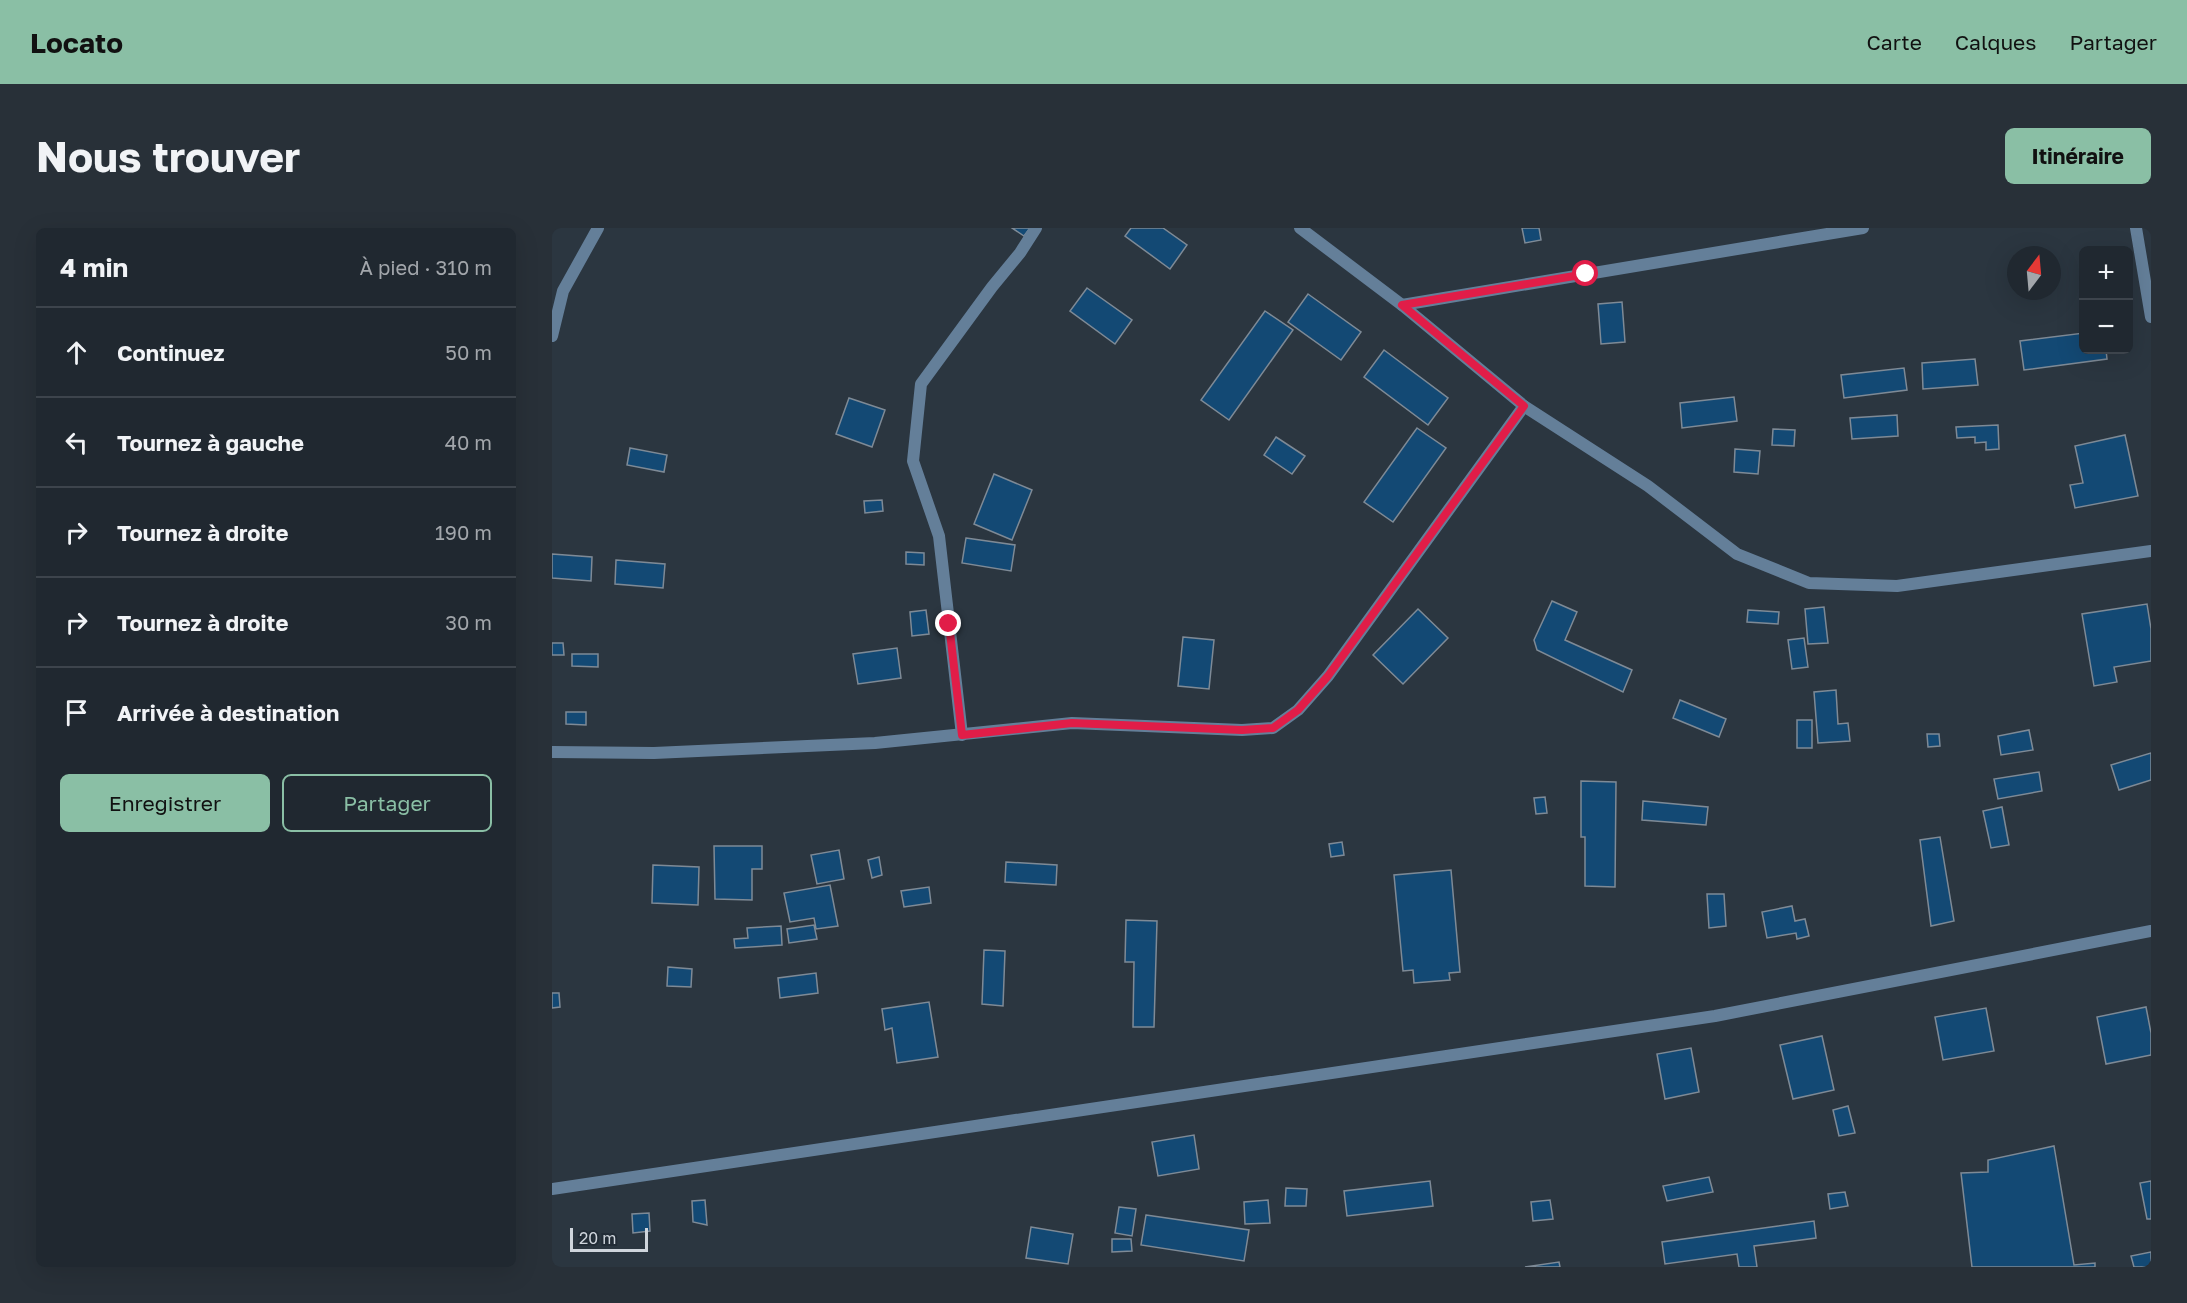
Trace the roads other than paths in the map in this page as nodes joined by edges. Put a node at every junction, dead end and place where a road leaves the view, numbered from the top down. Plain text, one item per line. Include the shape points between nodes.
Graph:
1 (598, 228) edge
2 (1036, 228) edge
3 (1300, 228) edge
4 (1863, 228) edge
5 (2136, 228) edge
6 (1402, 305) junction
7 (2151, 317) edge
8 (552, 336) edge
9 (1524, 406) junction
10 (2151, 551) edge
11 (962, 735) junction
12 (552, 752) edge
13 (2151, 931) edge
14 (552, 1190) edge

1 - 8 street via 563,291
2 - 11 street via 921,384 913,461 939,536
3 - 6 street
4 - 6 street
5 - 7 street
6 - 9 street
9 - 10 street via 1648,486 1737,554 1809,583 1897,586
9 - 11 street via 1328,676 1298,710 1273,728 1072,723
11 - 12 street via 654,753
13 - 14 street via 1715,1016

